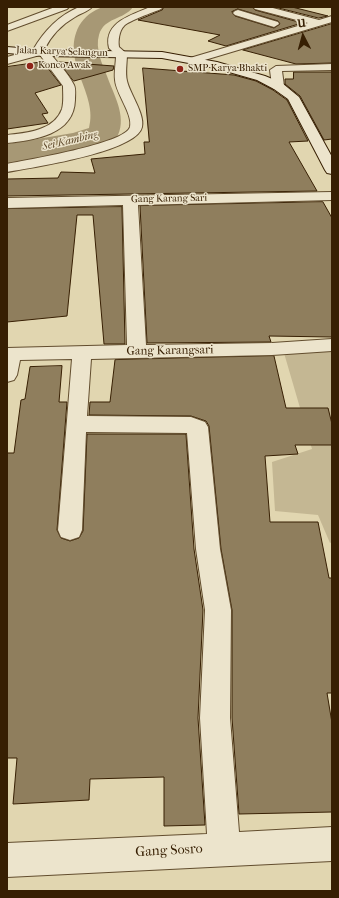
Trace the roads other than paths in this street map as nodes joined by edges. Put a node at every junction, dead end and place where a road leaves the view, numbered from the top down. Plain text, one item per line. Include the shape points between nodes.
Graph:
1 (64, 7) edge
2 (87, 7) edge
3 (158, 7) edge
4 (258, 7) edge
5 (238, 13) dead end
6 (332, 19) edge
7 (319, 23) junction
8 (7, 28) edge
9 (294, 30) junction
10 (7, 50) edge
11 (40, 53) junction
12 (120, 54) junction
13 (194, 60) junction
14 (7, 61) edge
15 (332, 67) edge
16 (278, 86) junction
17 (7, 139) edge
18 (327, 154) edge
19 (7, 168) edge
20 (332, 170) edge
21 (332, 196) edge
22 (130, 200) junction
23 (7, 202) edge
24 (332, 344) edge
25 (137, 352) junction
26 (82, 353) junction
27 (9, 354) edge
28 (7, 375) edge
29 (76, 424) junction
30 (70, 530) dead end
31 (332, 844) edge
32 (224, 848) junction
33 (7, 860) edge

1 - 8 street
2 - 11 street via 60,21 43,41
3 - 12 street via 117,26 113,42 114,48
4 - 7 street
5 - 9 street
6 - 7 street
7 - 9 street
9 - 13 street
10 - 11 street, Jalan Karya Selangun
11 - 12 street, Jalan Karya Selangun
11 - 14 street
11 - 17 street via 69,86 68,108 60,123 48,131
12 - 13 street, Jalan Karya Selangun via 162,55
12 - 19 street via 121,81 135,117 136,127 133,132 121,140 76,156
13 - 16 street, Jalan Karya Selangun via 241,71
15 - 16 street via 280,68 276,70
16 - 18 street, Jalan Karya Selangun via 293,97
18 - 20 street, Jalan Karya Selangun
21 - 22 street, Gang Karang Sari
22 - 23 street, Gang Karang Sari
22 - 25 street
24 - 25 street, Gang Karangsari via 272,349
25 - 26 street, Gang Karangsari
26 - 27 street, Gang Karangsari
26 - 29 street
27 - 28 street
29 - 30 street
29 - 32 street via 197,427 208,549 218,610 215,718
31 - 32 street, Gang Sosro
32 - 33 street, Gang Sosro

